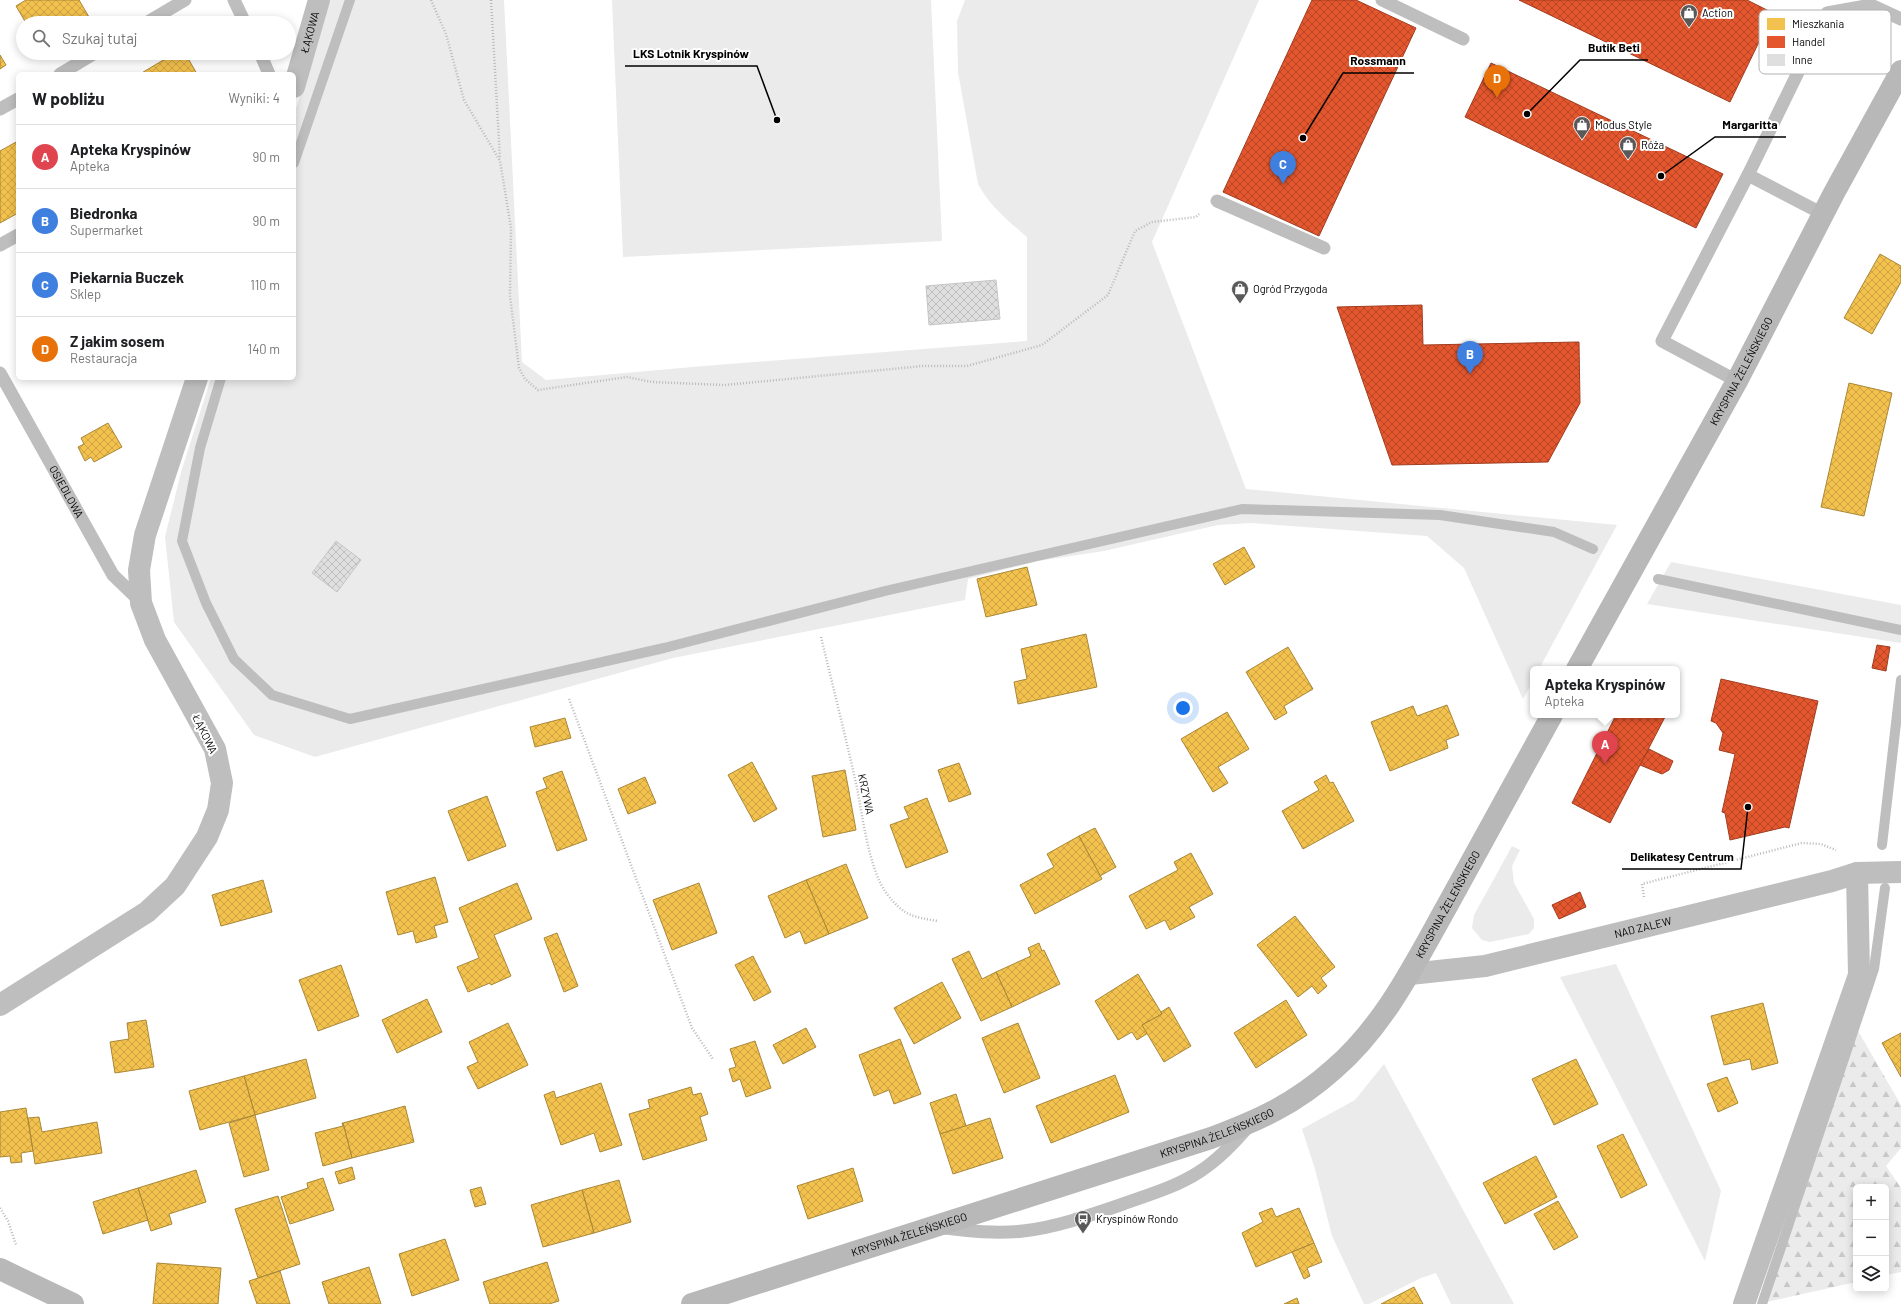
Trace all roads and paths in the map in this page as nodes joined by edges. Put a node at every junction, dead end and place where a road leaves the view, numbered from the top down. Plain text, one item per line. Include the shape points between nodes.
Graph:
1 (185, 0) edge
2 (234, 0) edge
3 (319, 0) edge
4 (431, 0) edge
5 (491, 0) edge
6 (1382, 0) edge
7 (1847, 10) edge
8 (1882, 10) edge
9 (1891, 14) edge
10 (158, 16) edge
11 (242, 16) edge
12 (1901, 19) edge
13 (1463, 39) dead end
14 (83, 60) edge
15 (263, 60) edge
16 (63, 72) edge
17 (269, 72) edge
18 (1901, 72) edge
19 (1798, 74) edge
20 (296, 79) edge
21 (16, 100) edge
22 (0, 109) edge
23 (500, 161) junction
24 (1748, 175) junction
25 (1217, 201) joint
26 (1823, 214) junction
27 (16, 236) edge
28 (0, 245) edge
29 (1324, 248) dead end
30 (0, 373) edge
31 (196, 380) edge
32 (1737, 381) junction
33 (141, 602) junction
34 (821, 637) dead end
35 (1579, 666) edge
36 (569, 699) dead end
37 (1550, 718) edge
38 (1839, 853) dead end
39 (1901, 872) edge
40 (1865, 873) junction
41 (1646, 903) dead end
42 (938, 921) dead end
43 (1410, 974) junction
44 (0, 1005) edge
45 (713, 1059) dead end
46 (1252, 1123) junction
47 (932, 1227) junction
48 (0, 1269) edge
49 (73, 1304) edge
50 (692, 1304) edge
51 (1744, 1304) edge

1 - 10 lane
2 - 11 lane
3 - 20 street, ŁĄKOWA
4 - 23 path via 446,34 464,100
5 - 23 path
6 - 13 lane
7 - 8 lane via 1871,5
9 - 12 lane
14 - 16 lane
15 - 17 lane
18 - 26 main road, KRYSPINA ŻELEŃSKIEGO
19 - 24 lane
21 - 22 lane
23 - 25 path via 510,228 510,296 519,368 525,379 538,390 627,377 652,382 725,384 923,366 967,366 1042,344 1108,295 1135,231 1152,222 1196,217
24 - 26 lane
24 - 32 lane via 1662,341
25 - 29 lane
26 - 32 main road, KRYSPINA ŻELEŃSKIEGO
27 - 28 lane
30 - 33 lane, OSIEDLOWA via 112,575
31 - 33 street, ŁĄKOWA via 145,535 139,570
32 - 35 main road, KRYSPINA ŻELEŃSKIEGO
33 - 44 street, ŁĄKOWA via 155,640 215,749 222,784 218,810 207,837 175,886 147,912
34 - 42 path, KRZYWA via 874,870 886,892 900,909 914,918
36 - 45 path via 692,1028
37 - 43 main road, KRYSPINA ŻELEŃSKIEGO
38 - 41 path via 1835,848 1821,844 1802,843 1642,884
39 - 40 street, NAD ZALEW
40 - 43 street, NAD ZALEW via 1485,966
40 - 51 street via 1859,975
43 - 46 main road, KRYSPINA ŻELEŃSKIEGO via 1371,1031 1335,1069 1276,1112
46 - 47 main road, KRYSPINA ŻELEŃSKIEGO
46 - 47 lane via 1225,1152 1198,1173 1152,1194 1108,1209 1050,1226 1022,1231 987,1233
47 - 50 main road, KRYSPINA ŻELEŃSKIEGO
48 - 49 main road

